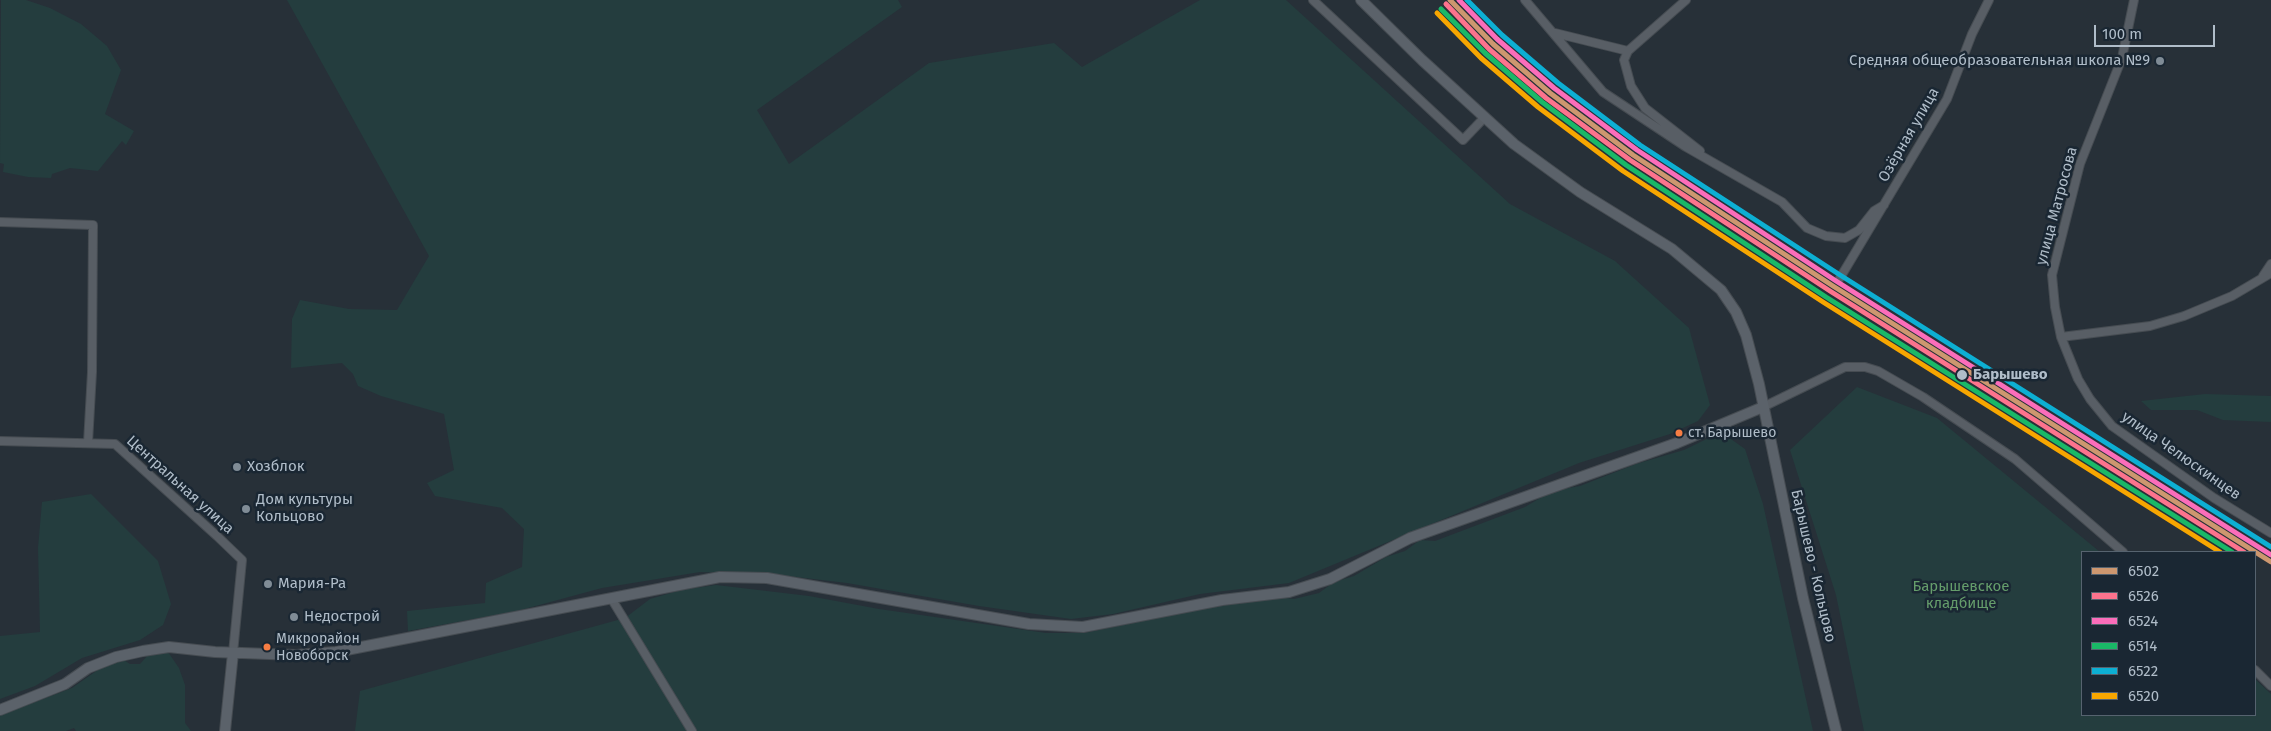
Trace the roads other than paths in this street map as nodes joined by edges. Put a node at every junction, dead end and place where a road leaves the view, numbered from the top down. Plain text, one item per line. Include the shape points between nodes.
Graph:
1 (1313, 0) edge
2 (1361, 0) edge
3 (1525, 0) edge
4 (1686, 0) edge
5 (1989, 0) edge
6 (2134, 0) edge
7 (1555, 33) junction
8 (1628, 51) junction
9 (1484, 118) junction
10 (1706, 157) junction
11 (1884, 205) junction
12 (0, 222) edge
13 (2271, 264) edge
14 (2271, 273) edge
15 (2262, 277) junction
16 (1840, 278) dead end
17 (2061, 337) junction
18 (1763, 406) junction
19 (0, 441) edge
20 (88, 443) junction
21 (2271, 533) edge
22 (2122, 551) edge
23 (611, 598) junction
24 (233, 653) junction
25 (2256, 671) edge
26 (2271, 686) edge
27 (0, 710) edge
28 (225, 731) edge
29 (692, 731) edge
30 (1836, 731) edge

1 - 9 street via 1463,140
2 - 9 main road, Барышево - Кольцово
3 - 7 street
4 - 8 street
5 - 11 street, Озёрная улица via 1947,99
6 - 17 street, улица Матросова via 2122,58 2080,164 2052,274 2054,307
7 - 8 street
7 - 10 street via 1603,92
8 - 10 street via 1624,60 1626,70 1645,108
9 - 18 main road, Барышево - Кольцово via 1580,192 1672,249 1721,290 1746,335
10 - 11 street via 1782,202 1807,228 1826,236 1852,236 1874,211
11 - 16 street, Озёрная улица
12 - 20 street via 93,224
13 - 15 street
14 - 15 street
15 - 17 street via 2208,307 2150,326
17 - 21 street, улица Челюскинцев via 2078,379 2112,426 2214,498
18 - 22 street via 1845,367 1878,371 2015,459
18 - 23 main road via 1677,443 1410,538 1322,581 1289,592 1222,600 1083,627 1029,624 767,578 720,577
18 - 30 main road, Барышево - Кольцово via 1803,598
19 - 20 street, Центральная улица
20 - 24 street, Центральная улица via 115,444 242,560
23 - 24 main road via 336,652 296,655
23 - 29 street
24 - 27 main road via 169,647 116,657 88,668 65,684
24 - 28 main road
25 - 26 street

